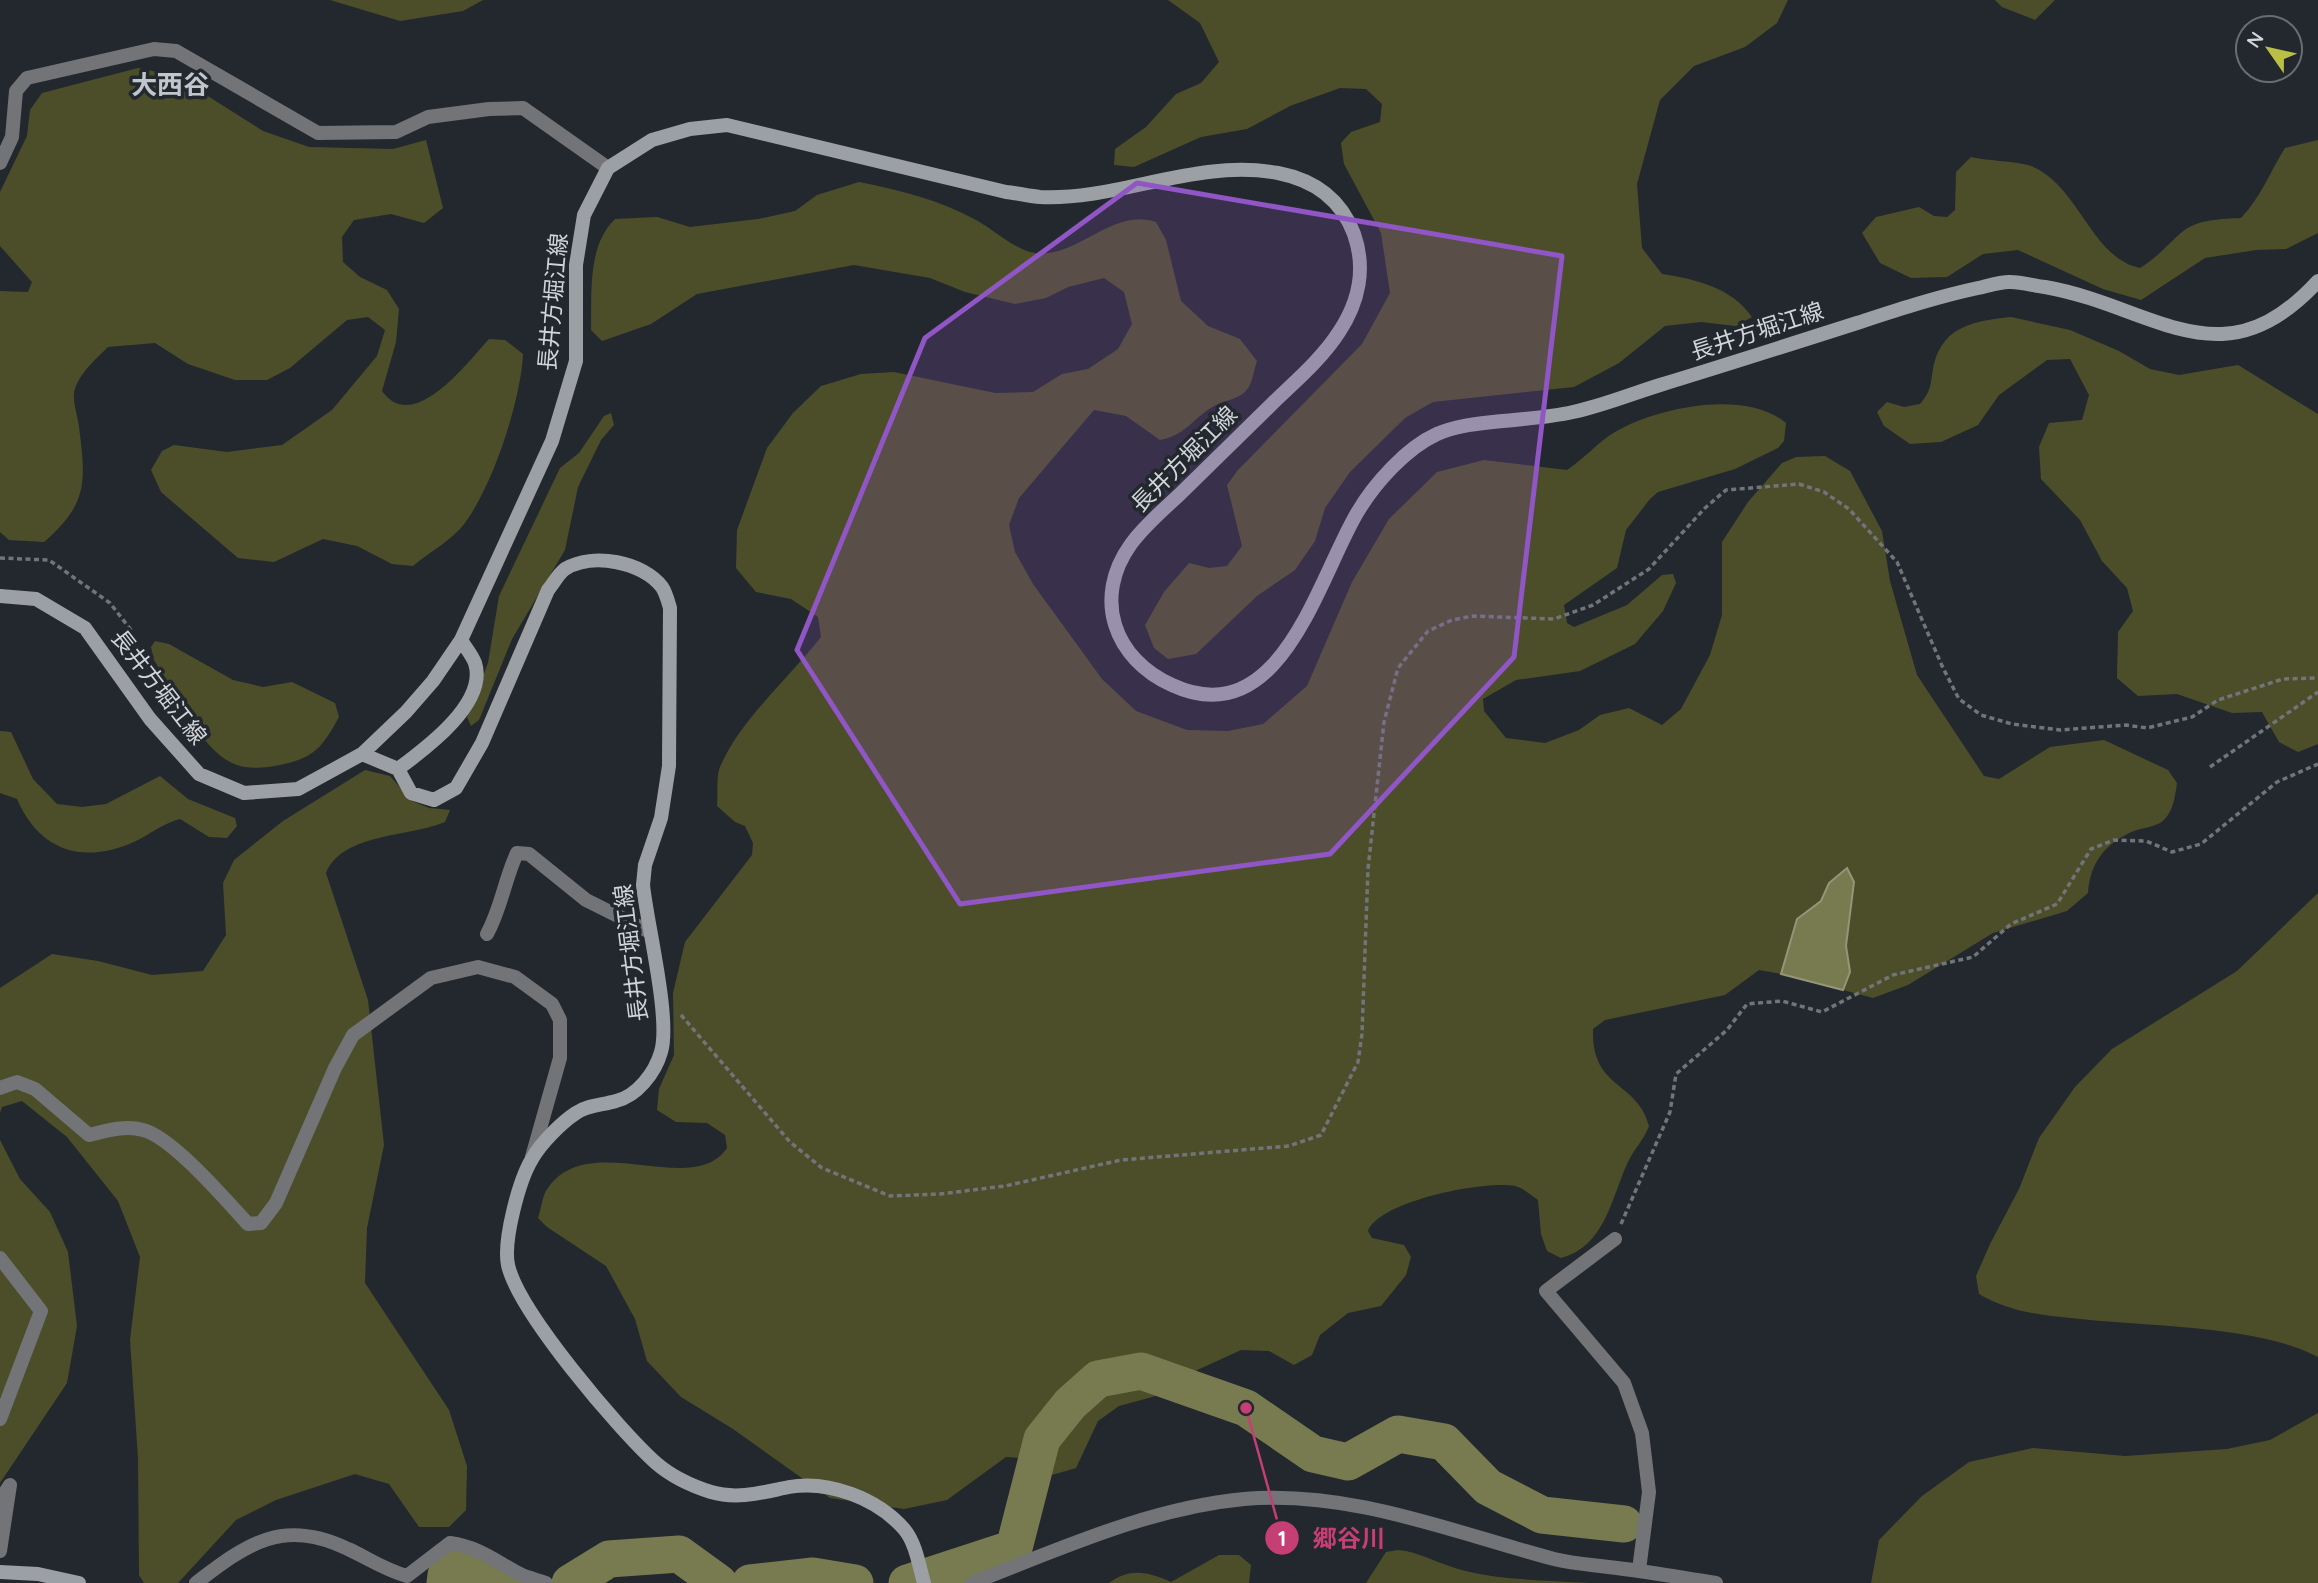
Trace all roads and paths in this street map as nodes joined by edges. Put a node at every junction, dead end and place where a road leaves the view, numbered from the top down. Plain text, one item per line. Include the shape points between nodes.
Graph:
1 (0, 163) edge
2 (608, 168) junction
3 (2318, 281) edge
4 (0, 596) edge
5 (461, 640) junction
6 (2318, 678) edge
7 (2318, 692) edge
8 (362, 754) junction
9 (2318, 764) edge
10 (2210, 768) dead end
11 (398, 769) junction
12 (648, 931) junction
13 (487, 934) dead end
14 (659, 990) junction
15 (0, 1088) edge
16 (532, 1159) junction
17 (1615, 1239) joint
18 (0, 1258) edge
19 (0, 1419) edge
20 (0, 1500) edge
21 (0, 1551) edge
22 (1639, 1570) junction
23 (0, 1572) edge
24 (79, 1583) edge
25 (196, 1583) edge
26 (546, 1583) edge
27 (924, 1583) edge
28 (972, 1583) edge
29 (1716, 1583) edge

1 - 2 street via 12,137 16,91 27,78 154,49 176,51 318,133 396,132 428,117 523,108
2 - 3 main road, 長井方堀江線 via 652,140 727,125 1041,197 1203,172 1263,170 1297,177 1332,197 1347,216 1358,244 1361,271 1356,298 1339,333 1156,517 1129,547 1116,574 1114,627 1123,648 1168,684 1194,694 1231,694 1261,679 1286,650 1358,510 1412,450 1439,432 1570,413 1945,295 2010,281 2069,292 2195,334 2229,333 2270,324
2 - 5 main road, 長井方堀江線 via 584,215 576,265 576,360 552,440
4 - 8 main road, 長井方堀江線 via 36,599 85,628 150,719 199,774 244,793 298,789
5 - 8 main road, 長井方堀江線 via 433,681
5 - 11 main road via 475,665 474,685 461,714
6 - 14 path via 2283,679 2218,699 2192,717 2147,728 2060,730 1981,716 1959,699 1942,668 1897,562 1849,509 1824,492 1799,484 1726,490 1649,569 1593,604 1554,618 1474,616 1452,620 1428,631 1398,667 1384,722 1368,869 1363,1034 1358,1062 1321,1135 1289,1146 1121,1160 1004,1186 890,1196 822,1168 790,1142
7 - 10 path
8 - 11 main road, 長井方堀江線
9 - 17 path via 2277,782 2201,844 2172,852 2146,841 2114,840 2091,849 2057,904 2011,924 1973,957 1893,975 1822,1012 1782,1000 1747,1004 1727,1030 1676,1074 1670,1112
11 - 12 main road, 長井方堀江線 via 411,793 434,800 456,788 482,743 548,590 564,569 609,561 646,573 662,588 670,608 669,766 661,818 645,865
12 - 13 street via 586,900 529,854 517,853 501,907
12 - 14 main road, 長井方堀江線
14 - 16 main road, 長井方堀江線 via 661,1052 646,1079 633,1094 576,1113
15 - 16 street via 17,1083 35,1089 89,1135 114,1129 144,1130 201,1173 247,1224 261,1223 276,1203 353,1035 431,978 478,967 515,977 552,1004 560,1020 560,1058
16 - 27 main road, 長井方堀江線 via 508,1229 507,1263 514,1286 582,1381 656,1463 713,1493 761,1494 818,1484 836,1488 904,1528
17 - 22 street via 1546,1291 1624,1383 1642,1433 1649,1492
18 - 19 street via 41,1311
20 - 21 street via 10,1485
22 - 28 street via 1557,1560 1352,1504 1245,1499 1191,1507 1097,1534
22 - 29 street
23 - 24 main road
25 - 26 street via 237,1551 266,1538 299,1532 327,1539 407,1576 450,1543 469,1545 521,1575

